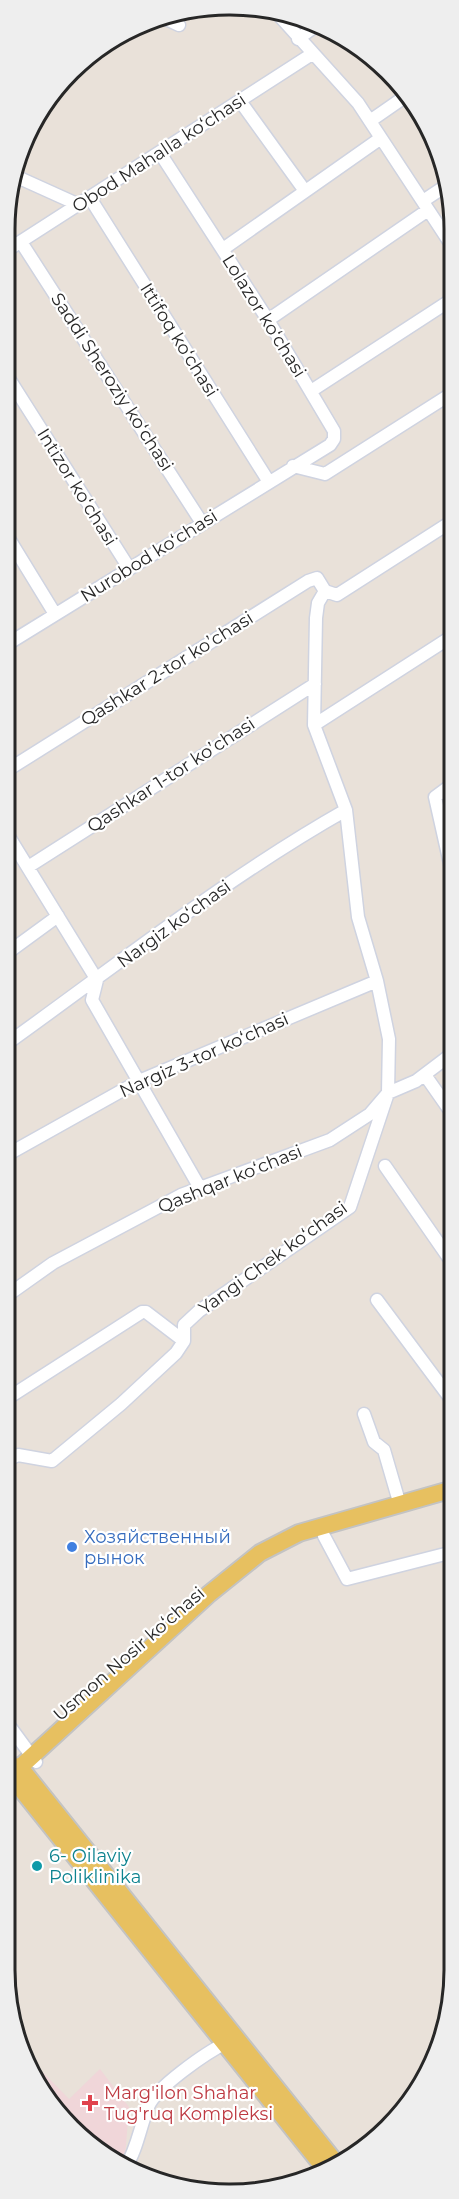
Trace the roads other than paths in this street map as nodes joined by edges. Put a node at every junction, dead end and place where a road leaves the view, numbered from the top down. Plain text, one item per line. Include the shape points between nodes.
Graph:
1 (173, 22) edge
2 (284, 22) edge
3 (179, 25) dead end
4 (310, 30) edge
5 (298, 39) junction
6 (312, 54) junction
7 (401, 100) edge
8 (240, 101) junction
9 (370, 122) junction
10 (381, 138) junction
11 (160, 153) junction
12 (21, 179) edge
13 (305, 191) junction
14 (440, 191) edge
15 (90, 198) junction
16 (78, 204) junction
17 (425, 206) junction
18 (444, 234) edge
19 (21, 242) junction
20 (15, 246) edge
21 (223, 249) junction
22 (444, 305) edge
23 (268, 320) junction
24 (15, 388) edge
25 (311, 391) junction
26 (444, 398) edge
27 (293, 466) junction
28 (269, 482) junction
29 (202, 523) junction
30 (444, 526) edge
31 (15, 549) edge
32 (129, 568) junction
33 (326, 591) junction
34 (55, 614) junction
35 (15, 639) edge
36 (444, 641) edge
37 (315, 684) junction
38 (314, 724) junction
39 (15, 765) edge
40 (444, 790) edge
41 (346, 810) junction
42 (444, 836) edge
43 (15, 849) edge
44 (27, 867) junction
45 (58, 916) junction
46 (15, 947) edge
47 (97, 980) junction
48 (377, 981) junction
49 (15, 1039) edge
50 (444, 1060) edge
51 (425, 1075) junction
52 (139, 1081) junction
53 (388, 1093) junction
54 (444, 1102) edge
55 (15, 1150) edge
56 (385, 1166) dead end
57 (200, 1188) junction
58 (444, 1251) edge
59 (15, 1291) edge
60 (377, 1300) dead end
61 (184, 1341) junction
62 (444, 1388) edge
63 (15, 1394) edge
64 (364, 1414) dead end
65 (15, 1456) edge
66 (444, 1496) edge
67 (444, 1497) edge
68 (400, 1505) junction
69 (324, 1536) junction
70 (444, 1554) edge
71 (18, 1772) edge
72 (232, 2040) junction
73 (332, 2158) edge
74 (131, 2160) edge
75 (321, 2163) edge

1 - 3 street
2 - 5 street
4 - 5 street
5 - 6 street
6 - 8 street, Obod Mahalla ko‘chasi
6 - 9 street via 358,103
7 - 9 street
8 - 11 street, Obod Mahalla ko‘chasi
8 - 13 street
9 - 10 street
10 - 13 street
10 - 17 street
11 - 15 street, Obod Mahalla ko‘chasi
11 - 21 street, Lolazor ko‘chasi
12 - 16 street
13 - 21 street
14 - 17 street
15 - 16 street, Obod Mahalla ko‘chasi
15 - 28 street, Ittifoq ko‘chasi
16 - 19 street, Obod Mahalla ko‘chasi
17 - 18 street
17 - 23 street
19 - 20 street, Obod Mahalla ko‘chasi
19 - 29 street, Saddi Sheroziy koʻchasi
21 - 23 street, Lolazor ko‘chasi
22 - 25 street
23 - 25 street, Lolazor ko‘chasi
24 - 32 street, Intizor koʻchasi
25 - 27 street, Lolazor ko‘chasi via 334,431 334,439
26 - 27 street via 325,474
27 - 28 street, Nurobod koʻchasi
28 - 29 street, Nurobod koʻchasi
29 - 32 street, Nurobod koʻchasi
30 - 33 street via 338,595
31 - 34 street
32 - 34 street, Nurobod koʻchasi
33 - 37 street via 318,603 316,618
33 - 39 street, Qashkar 2-tor koʼchasi via 320,580 309,581
34 - 35 street, Nurobod koʻchasi
36 - 38 street
37 - 38 street
37 - 44 street, Qashkar 1-tor koʼchasi
38 - 41 street, Yangi Chek koʻchasi
40 - 42 street via 435,797
41 - 47 street, Nargiz koʻchasi via 233,881
41 - 48 street, Yangi Chek koʻchasi via 357,917
43 - 44 street
44 - 45 street
45 - 46 street
45 - 47 street
47 - 49 street, Nargiz koʻchasi
47 - 52 street via 92,1000
48 - 52 street, Nargiz 3-tor koʻchasi
48 - 53 street, Yangi Chek koʻchasi via 389,1039
50 - 51 street
51 - 53 street
51 - 54 street
52 - 55 street, Nargiz 3-tor koʻchasi
52 - 57 street
53 - 57 street, Qashqar koʻchasi via 370,1114 330,1140
53 - 61 street, Yangi Chek koʻchasi via 350,1207 199,1311 184,1324
56 - 58 street
57 - 59 street, Qashqar koʻchasi via 52,1263
60 - 62 street
61 - 63 street via 142,1312
61 - 65 street, Yangi Chek koʻchasi via 121,1404 52,1461
64 - 68 street via 374,1442 384,1450
66 - 68 main road, Usmon Nosir ko‘chasi
67 - 69 main road, Usmon Nosir ko‘chasi
68 - 71 main road, Usmon Nosir ko‘chasi via 299,1533 260,1553 209,1594
69 - 70 street via 347,1579
69 - 71 main road, Usmon Nosir ko‘chasi via 297,1544 255,1570
71 - 72 main road
72 - 73 main road
72 - 74 street via 184,2069 149,2104
72 - 75 main road

